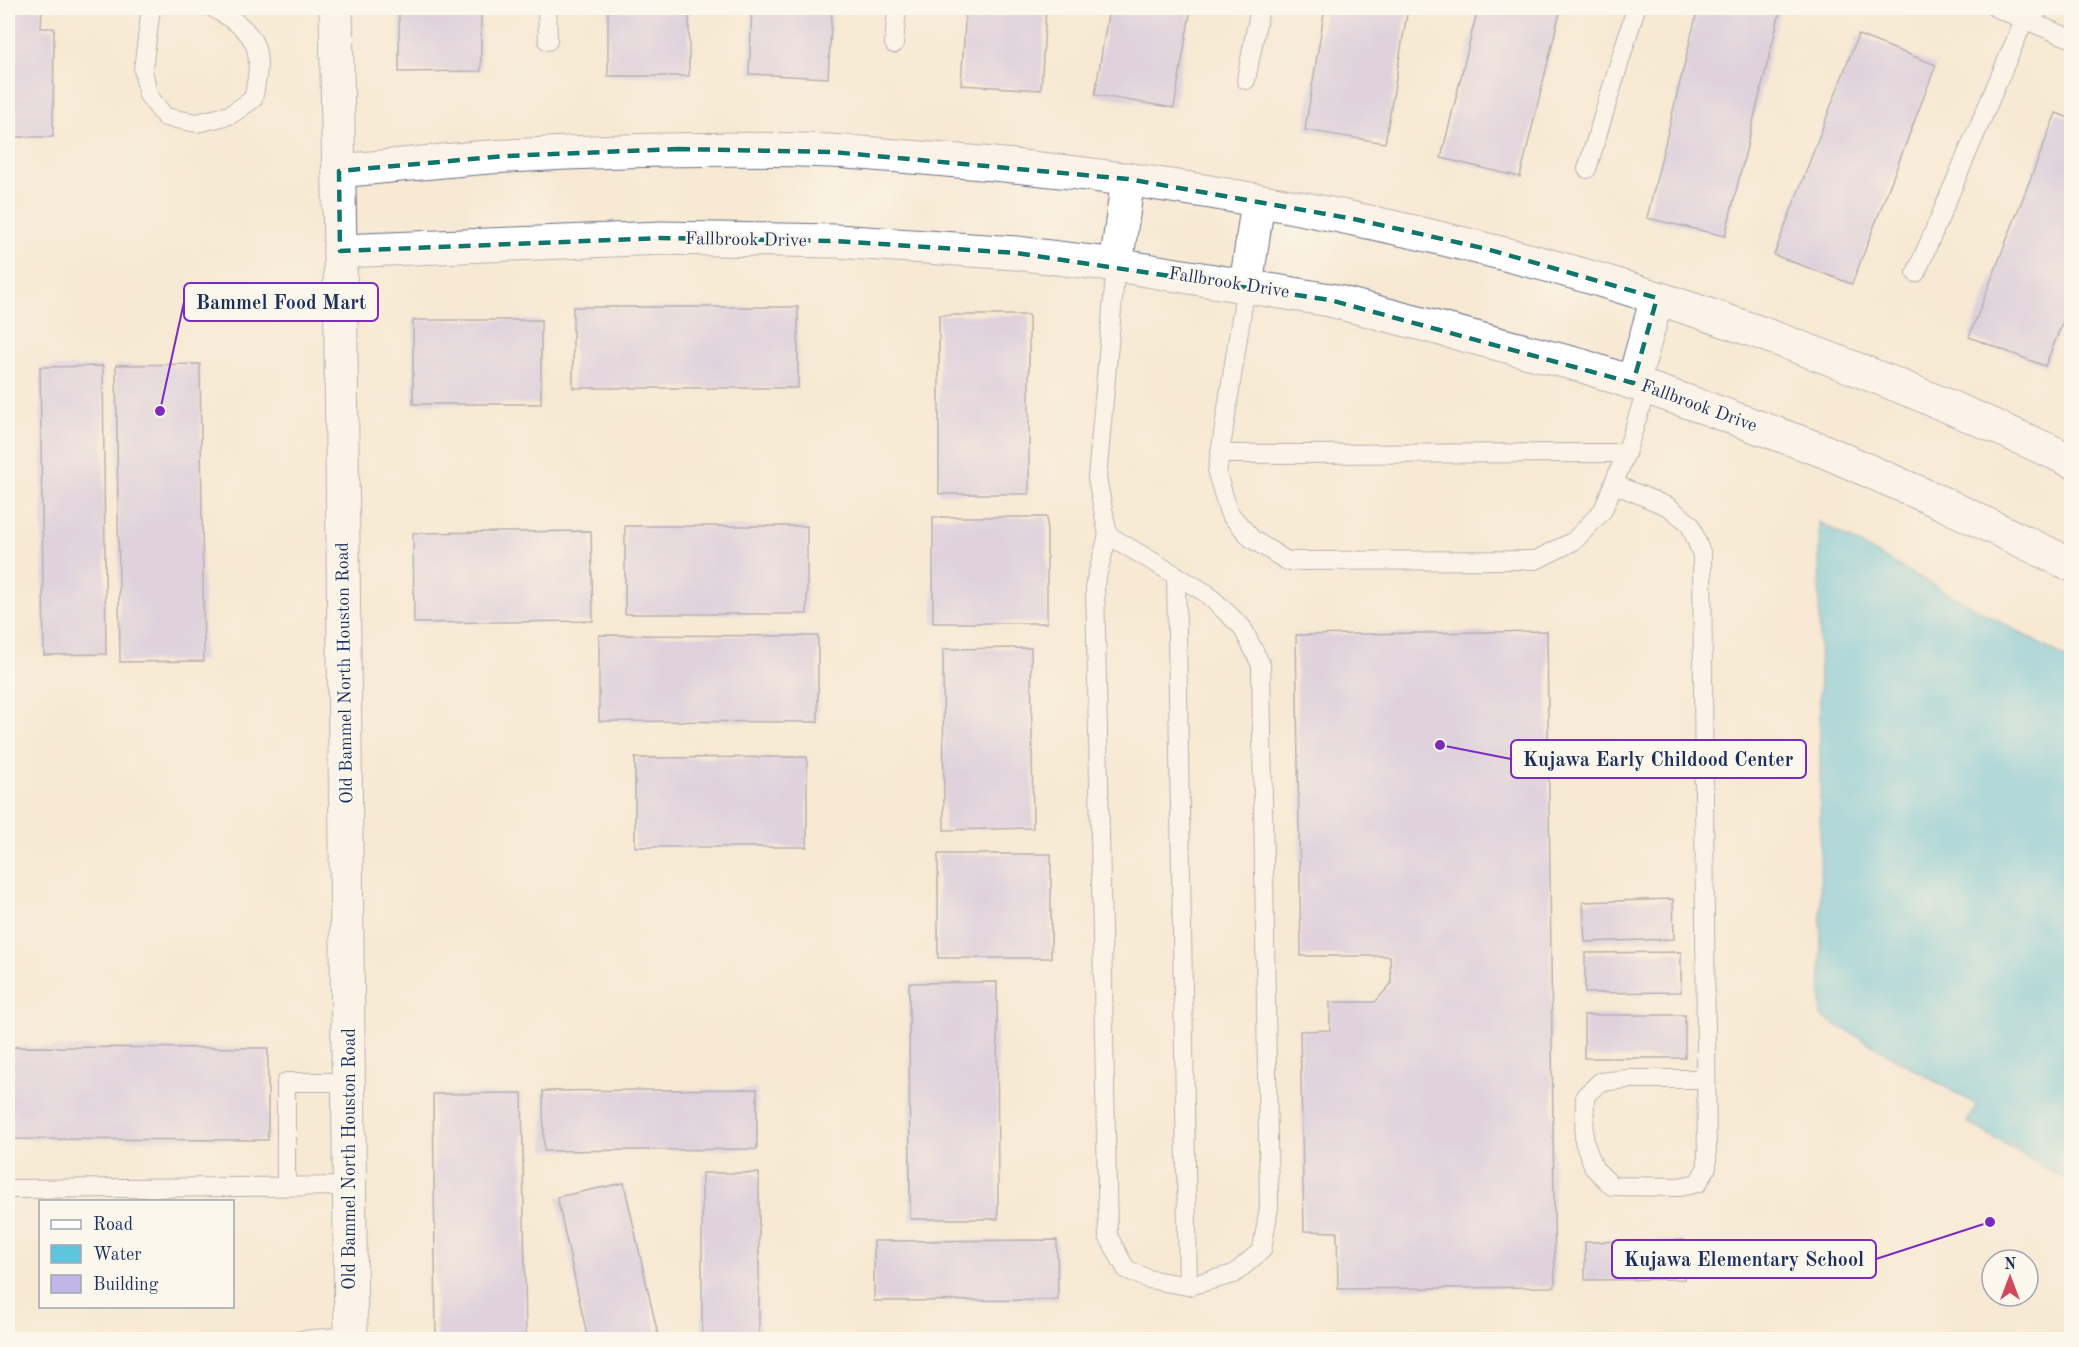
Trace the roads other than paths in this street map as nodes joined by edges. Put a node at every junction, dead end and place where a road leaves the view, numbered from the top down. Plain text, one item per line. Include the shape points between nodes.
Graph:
1 (151, 8) edge
2 (213, 8) edge
3 (336, 8) edge
4 (547, 8) edge
5 (897, 8) edge
6 (1260, 8) edge
7 (1636, 8) edge
8 (1996, 8) edge
9 (2041, 8) edge
10 (2025, 18) junction
11 (2072, 39) edge
12 (548, 41) dead end
13 (894, 44) dead end
14 (1246, 80) dead end
15 (1587, 170) dead end
16 (339, 171) junction
17 (1128, 179) junction
18 (1258, 201) junction
19 (340, 251) junction
20 (1116, 265) junction
21 (1916, 273) dead end
22 (1246, 286) junction
23 (1657, 298) junction
24 (1640, 385) junction
25 (1626, 453) junction
26 (1220, 454) junction
27 (2072, 461) edge
28 (1614, 484) junction
29 (1108, 535) junction
30 (2072, 565) edge
31 (1176, 576) junction
32 (1706, 1079) junction
33 (349, 1082) junction
34 (286, 1186) junction
35 (350, 1186) junction
36 (8, 1189) edge
37 (1188, 1286) junction
38 (351, 1338) edge
39 (301, 1340) edge

1 - 2 lane via 143,69 147,95 165,117 197,123 230,115 253,99 259,70 255,43 236,20
3 - 16 street, Old Bammel North Houston Road
4 - 12 lane
5 - 13 lane
6 - 14 lane
7 - 15 lane
8 - 10 lane
9 - 10 lane
10 - 11 lane
10 - 21 lane
16 - 17 street via 505,156 678,149 832,152
16 - 19 street, Old Bammel North Houston Road
17 - 18 street
17 - 20 street
18 - 22 street
18 - 23 street via 1487,249
19 - 20 street, Fallbrook Drive via 673,238 836,241 1016,253
19 - 33 street, Old Bammel North Houston Road
20 - 22 street, Fallbrook Drive
20 - 29 lane via 1097,478
22 - 24 street, Fallbrook Drive via 1341,303 1583,366
22 - 26 lane
23 - 24 street
23 - 27 street via 1863,371
24 - 25 lane
24 - 30 street, Fallbrook Drive via 1824,451
25 - 26 lane
25 - 28 lane
26 - 28 lane via 1217,473 1229,513 1252,539 1287,561 1536,560 1574,541 1603,510
28 - 32 lane via 1669,507 1690,524 1702,555
29 - 31 lane
29 - 37 lane via 1095,583 1108,1236 1125,1269 1148,1279
31 - 37 lane
31 - 37 lane via 1206,593 1242,627 1261,665 1269,1207 1262,1250 1234,1274
32 - 32 lane via 1707,1167 1698,1183 1678,1187 1612,1186 1593,1168 1584,1141 1585,1096 1600,1082
33 - 34 lane via 286,1082
33 - 35 street, Old Bammel North Houston Road
34 - 35 lane
34 - 36 lane
35 - 38 street, Old Bammel North Houston Road
38 - 39 lane

